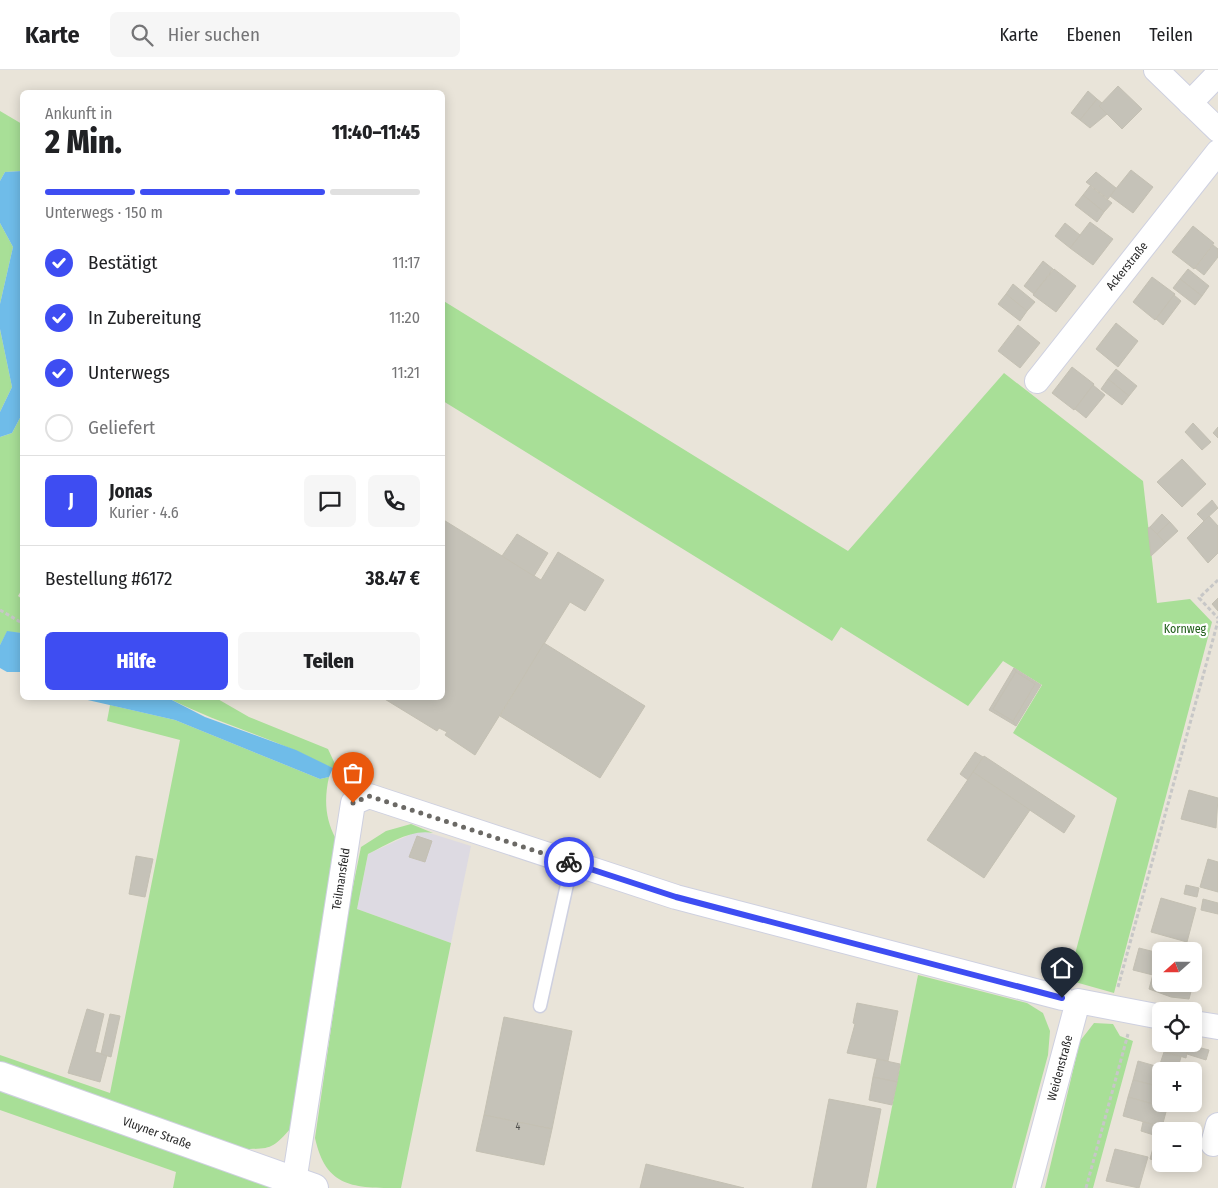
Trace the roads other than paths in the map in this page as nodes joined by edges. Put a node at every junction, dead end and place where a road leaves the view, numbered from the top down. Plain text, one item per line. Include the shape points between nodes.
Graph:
1 (1156, 70) edge
2 (1218, 74) edge
3 (1190, 103) junction
4 (1218, 130) edge
5 (1218, 152) edge
6 (1037, 380) dead end
7 (572, 862) junction
8 (1062, 998) dead end
9 (540, 1006) dead end
10 (1152, 1015) edge
11 (1202, 1024) edge
12 (1218, 1027) edge
13 (0, 1076) edge
14 (304, 1185) edge
15 (1028, 1188) edge

1 - 3 street
2 - 3 street
3 - 4 street
5 - 6 street, Ackerstraße
7 - 8 street, Teilmansfeld via 676,897
7 - 9 lane
7 - 14 street, Teilmansfeld via 369,796 353,803
10 - 15 street, Weidenstraße via 1078,1001
11 - 12 street
13 - 14 main road, Vluyner Straße

